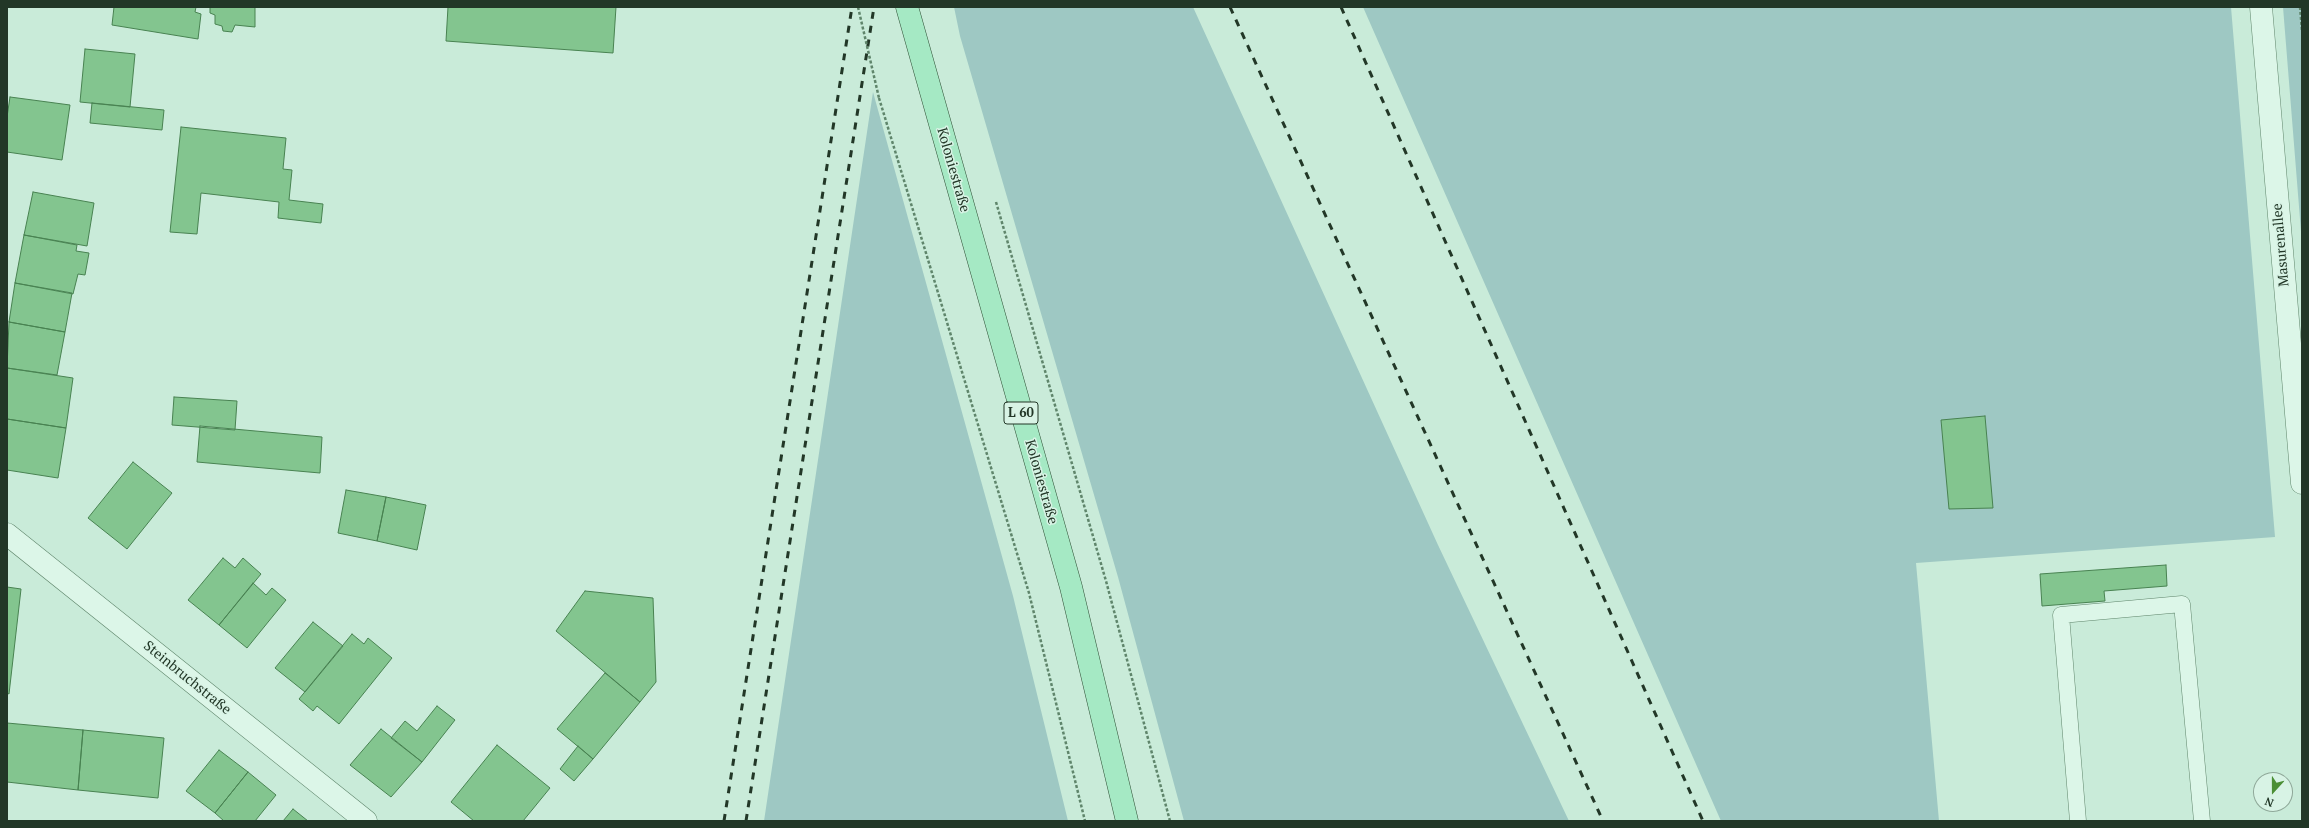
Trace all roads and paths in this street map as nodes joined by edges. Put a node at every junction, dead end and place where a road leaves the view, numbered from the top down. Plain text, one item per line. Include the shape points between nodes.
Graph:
1 (858, 7) edge
2 (907, 7) edge
3 (2261, 7) edge
4 (2300, 7) edge
5 (2302, 31) edge
6 (996, 201) dead end
7 (2302, 483) edge
8 (7, 534) edge
9 (366, 821) edge
10 (1085, 821) edge
11 (1127, 821) edge
12 (1170, 821) edge
13 (2078, 821) edge
14 (2202, 821) edge

1 - 10 path, bridge via 879,98 1029,593
2 - 11 main road, Koloniestraße / L 60 via 1071,588
3 - 7 street, Masurenallee
4 - 5 path
6 - 12 path via 1106,581
8 - 9 street, Steinbruchstraße
13 - 14 lane via 2061,615 2182,604

